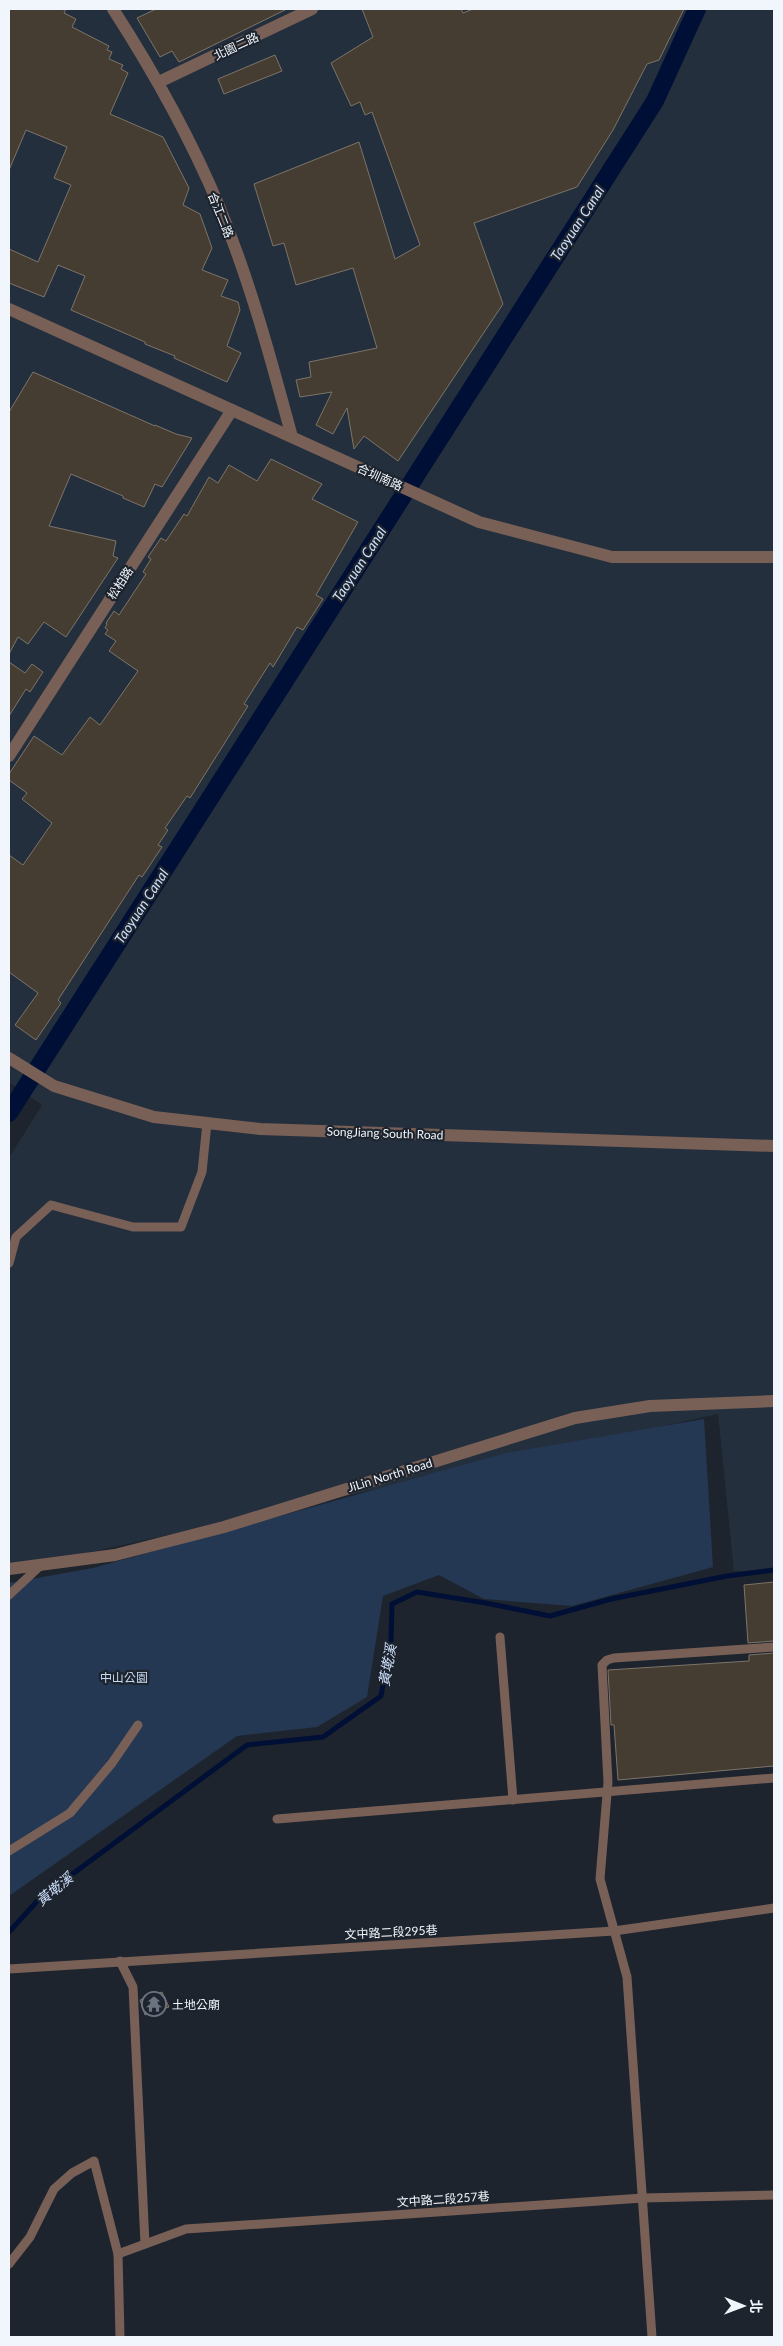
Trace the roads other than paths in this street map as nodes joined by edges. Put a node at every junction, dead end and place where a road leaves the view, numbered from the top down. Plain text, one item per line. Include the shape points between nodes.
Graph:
1 (113, 9) edge
2 (312, 9) edge
3 (159, 82) junction
4 (9, 309) edge
5 (232, 410) junction
6 (292, 437) junction
7 (774, 557) edge
8 (9, 756) edge
9 (14, 1065) edge
10 (208, 1123) junction
11 (774, 1146) edge
12 (9, 1263) edge
13 (773, 1398) edge
14 (41, 1565) junction
15 (9, 1570) edge
16 (9, 1595) edge
17 (500, 1637) dead end
18 (774, 1647) edge
19 (138, 1725) dead end
20 (774, 1778) edge
21 (607, 1793) junction
22 (513, 1800) junction
23 (277, 1819) dead end
24 (9, 1851) edge
25 (774, 1908) edge
26 (614, 1931) junction
27 (120, 1961) junction
28 (9, 1969) edge
29 (774, 2195) edge
30 (643, 2198) junction
31 (144, 2244) junction
32 (118, 2254) junction
33 (9, 2264) edge
34 (120, 2337) edge
35 (652, 2337) edge

1 - 3 street, 合江二路
2 - 3 street, 北園二路
3 - 6 street, 合江二路 via 219,206 260,319
4 - 5 street, 合圳南路
5 - 6 street, 合圳南路
5 - 8 street, 松柏路
6 - 7 street, 合圳南路 via 479,522 612,557
9 - 10 street, SongJiang South Road via 54,1086 154,1117
10 - 11 street, SongJiang South Road via 260,1129
10 - 12 lane via 202,1172 181,1227 133,1227 51,1205 16,1237
13 - 14 street, JiLin North Road via 650,1406 575,1418 224,1527 116,1554
14 - 15 street, JiLin North Road
14 - 16 lane
17 - 22 lane
18 - 21 lane via 607,1660 602,1665
19 - 24 lane via 112,1763 70,1813
20 - 21 lane
21 - 22 lane
21 - 26 lane via 600,1879
22 - 23 lane
25 - 26 lane, 文中路二段295巷
26 - 27 lane, 文中路二段295巷
26 - 30 lane via 627,1977
27 - 28 lane, 文中路二段295巷
27 - 31 lane via 133,1987
29 - 30 lane, 文中路二段257巷
30 - 31 lane, 文中路二段257巷 via 186,2228
30 - 35 lane
31 - 32 lane, 文中路二段257巷
32 - 33 lane via 94,2161 72,2173 54,2189 30,2237
32 - 34 lane

